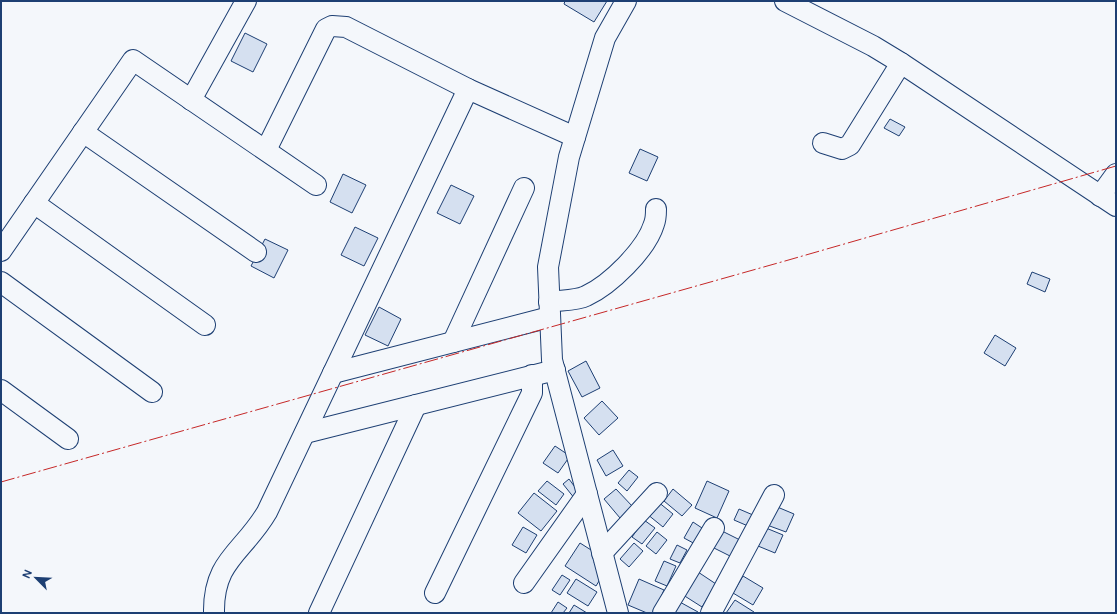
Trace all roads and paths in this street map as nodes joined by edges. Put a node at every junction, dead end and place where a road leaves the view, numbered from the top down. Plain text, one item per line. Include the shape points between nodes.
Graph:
1 (246, 1) edge
2 (626, 1) edge
3 (785, 1) edge
4 (901, 63) junction
5 (468, 90) junction
6 (191, 100) junction
7 (83, 132) junction
8 (575, 137) junction
9 (823, 143) dead end
10 (266, 150) junction
11 (1116, 174) edge
12 (316, 185) dead end
13 (524, 188) dead end
14 (1108, 201) edge
15 (34, 203) junction
16 (656, 209) dead end
17 (1, 251) edge
18 (256, 252) dead end
19 (1, 282) edge
20 (550, 309) junction
21 (205, 325) dead end
22 (453, 342) junction
23 (555, 370) junction
24 (333, 373) junction
25 (532, 376) junction
26 (1, 390) edge
27 (152, 392) dead end
28 (416, 405) junction
29 (305, 433) junction
30 (68, 439) dead end
31 (657, 493) dead end
32 (587, 494) junction
33 (774, 495) dead end
34 (714, 528) dead end
35 (602, 553) junction
36 (524, 583) dead end
37 (435, 593) dead end
38 (615, 610) edge
39 (214, 613) edge
40 (319, 613) edge
41 (663, 613) edge
42 (711, 613) edge

1 - 6 street
2 - 8 street via 605,38
3 - 4 street
4 - 9 street via 850,146 842,149
4 - 14 street
5 - 8 street
5 - 10 street via 346,27 332,26 326,30
5 - 24 street
6 - 7 street via 133,60
6 - 10 street
7 - 15 street
7 - 18 street
8 - 20 street via 548,267
10 - 12 street
11 - 14 street
13 - 22 street
15 - 17 street
15 - 21 street
16 - 20 street via 654,224 639,251 626,266 606,284 585,297
19 - 27 street
20 - 22 street
20 - 23 street via 552,360
22 - 24 street
23 - 25 street
23 - 32 street
24 - 29 street
25 - 28 street
25 - 37 street via 532,393
26 - 30 street
28 - 29 street
28 - 40 street
29 - 39 street via 262,520 222,569 214,591
31 - 35 street
32 - 35 street
32 - 36 street
33 - 42 street
34 - 41 street
35 - 38 street

